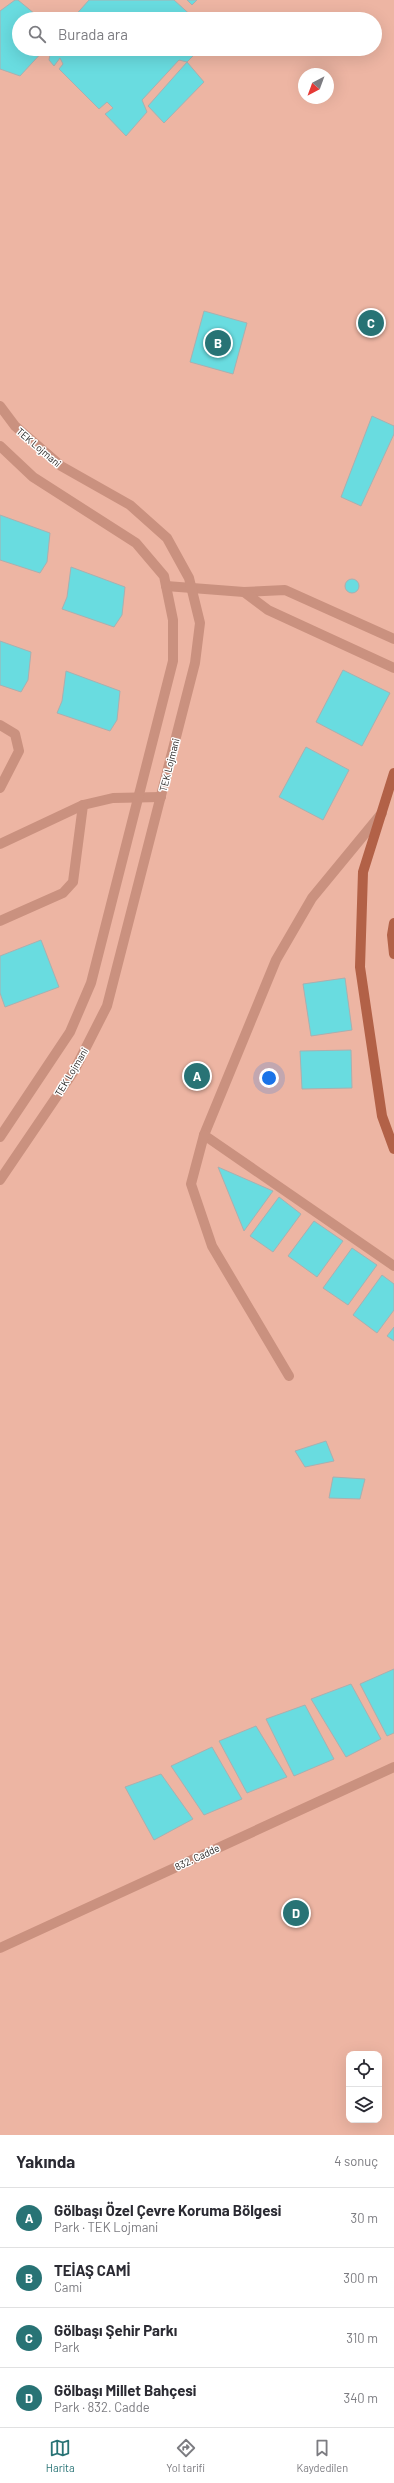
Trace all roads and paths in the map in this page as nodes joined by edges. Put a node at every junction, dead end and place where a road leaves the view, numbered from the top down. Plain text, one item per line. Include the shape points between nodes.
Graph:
1 (0, 406) edge
2 (0, 446) edge
3 (166, 586) junction
4 (191, 587) junction
5 (244, 592) junction
6 (394, 639) edge
7 (394, 668) edge
8 (0, 725) edge
9 (394, 773) edge
10 (0, 788) edge
11 (138, 796) junction
12 (161, 797) junction
13 (83, 805) junction
14 (382, 813) junction
15 (0, 844) edge
16 (0, 921) edge
17 (394, 923) edge
18 (394, 954) edge
19 (204, 1135) junction
20 (0, 1137) edge
21 (394, 1149) edge
22 (0, 1180) edge
23 (394, 1266) edge
24 (289, 1376) dead end
25 (394, 1767) edge
26 (0, 1948) edge

1 - 4 street, TEK Lojmani via 15,426 60,466 130,506 167,538 189,578
2 - 3 street via 33,477 136,543 164,576
3 - 4 street
3 - 11 street via 173,620 173,661
4 - 5 street
4 - 12 street, TEK Lojmani via 200,623 195,662
5 - 6 street via 285,590
5 - 7 street via 268,610
8 - 10 street via 15,734 18,751
9 - 14 main road
11 - 12 street
11 - 13 street via 113,798
11 - 20 street via 92,983 70,1032
12 - 22 street, TEK Lojmani via 107,1006 74,1071
13 - 15 street
13 - 16 street via 73,882 63,893
14 - 19 street via 312,898 276,960
14 - 21 main road via 363,872 360,967 382,1116
17 - 18 main road
19 - 23 street
19 - 24 street via 191,1184 212,1246
25 - 26 street, 832. Cadde

